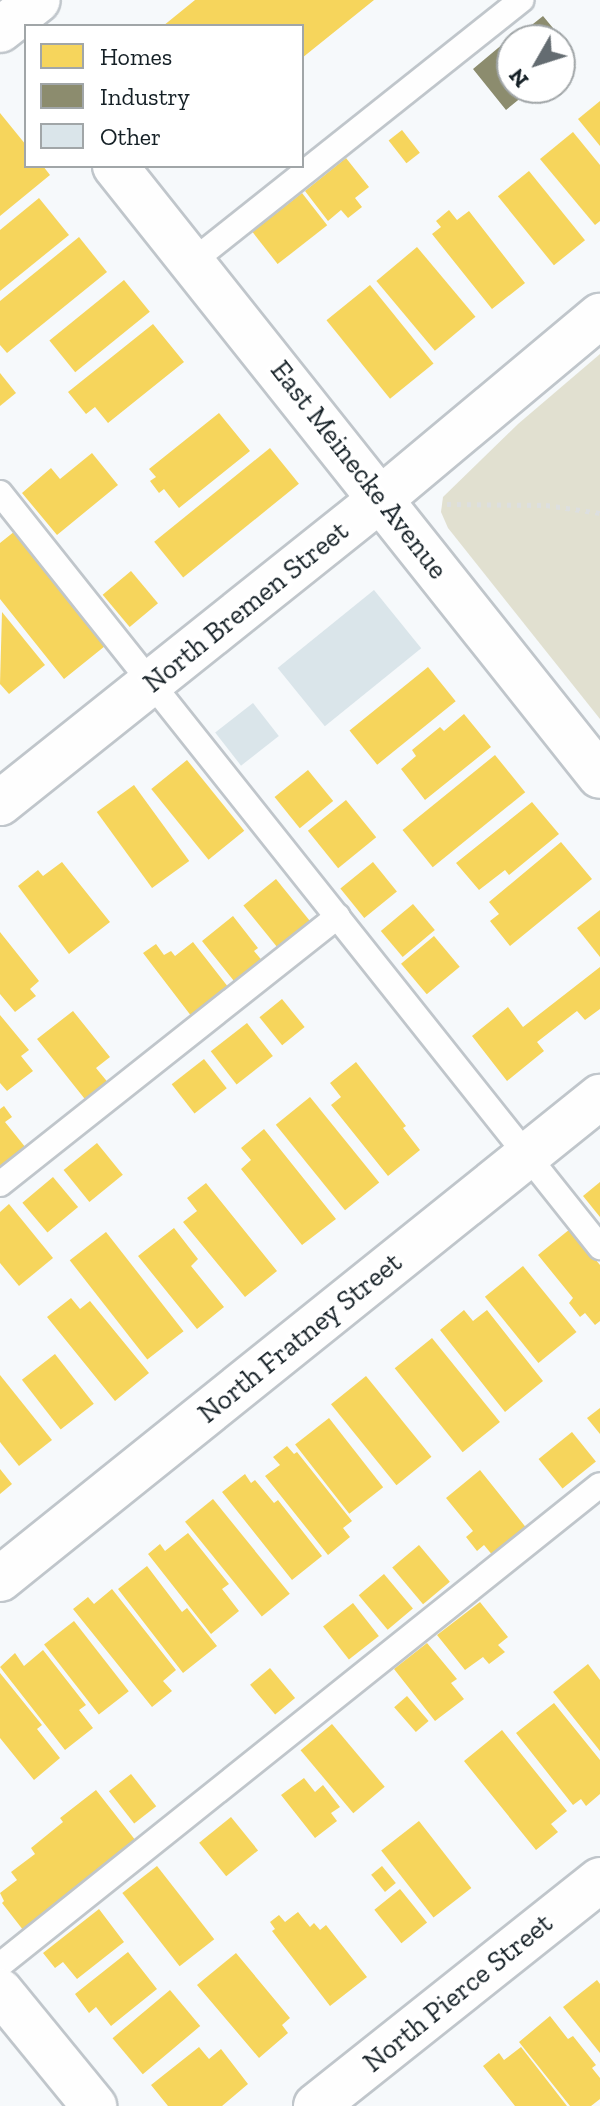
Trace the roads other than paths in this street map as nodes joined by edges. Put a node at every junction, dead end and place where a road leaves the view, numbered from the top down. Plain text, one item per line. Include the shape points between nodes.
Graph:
1 (38, 0) edge
2 (521, 0) edge
3 (7, 34) edge
4 (117, 168) edge
5 (192, 262) junction
6 (600, 316) edge
7 (0, 493) edge
8 (382, 498) junction
9 (151, 683) junction
10 (600, 776) edge
11 (0, 803) edge
12 (338, 916) junction
13 (600, 1097) edge
14 (528, 1156) junction
15 (0, 1184) edge
16 (600, 1247) edge
17 (600, 1485) edge
18 (0, 1579) edge
19 (600, 1880) edge
20 (0, 1965) edge
21 (0, 1991) edge
22 (94, 2106) edge
23 (316, 2106) edge

1 - 3 street
2 - 5 lane
4 - 5 street, East Meinecke Avenue
5 - 8 street, East Meinecke Avenue
6 - 8 street, North Bremen Street
7 - 9 lane
8 - 9 street, North Bremen Street
8 - 10 street, East Meinecke Avenue
9 - 11 street, North Bremen Street
9 - 12 lane
12 - 14 lane
12 - 15 lane
13 - 14 street, North Fratney Street
14 - 16 lane
14 - 18 street, North Fratney Street
17 - 20 lane
19 - 23 street, North Pierce Street
21 - 22 street

